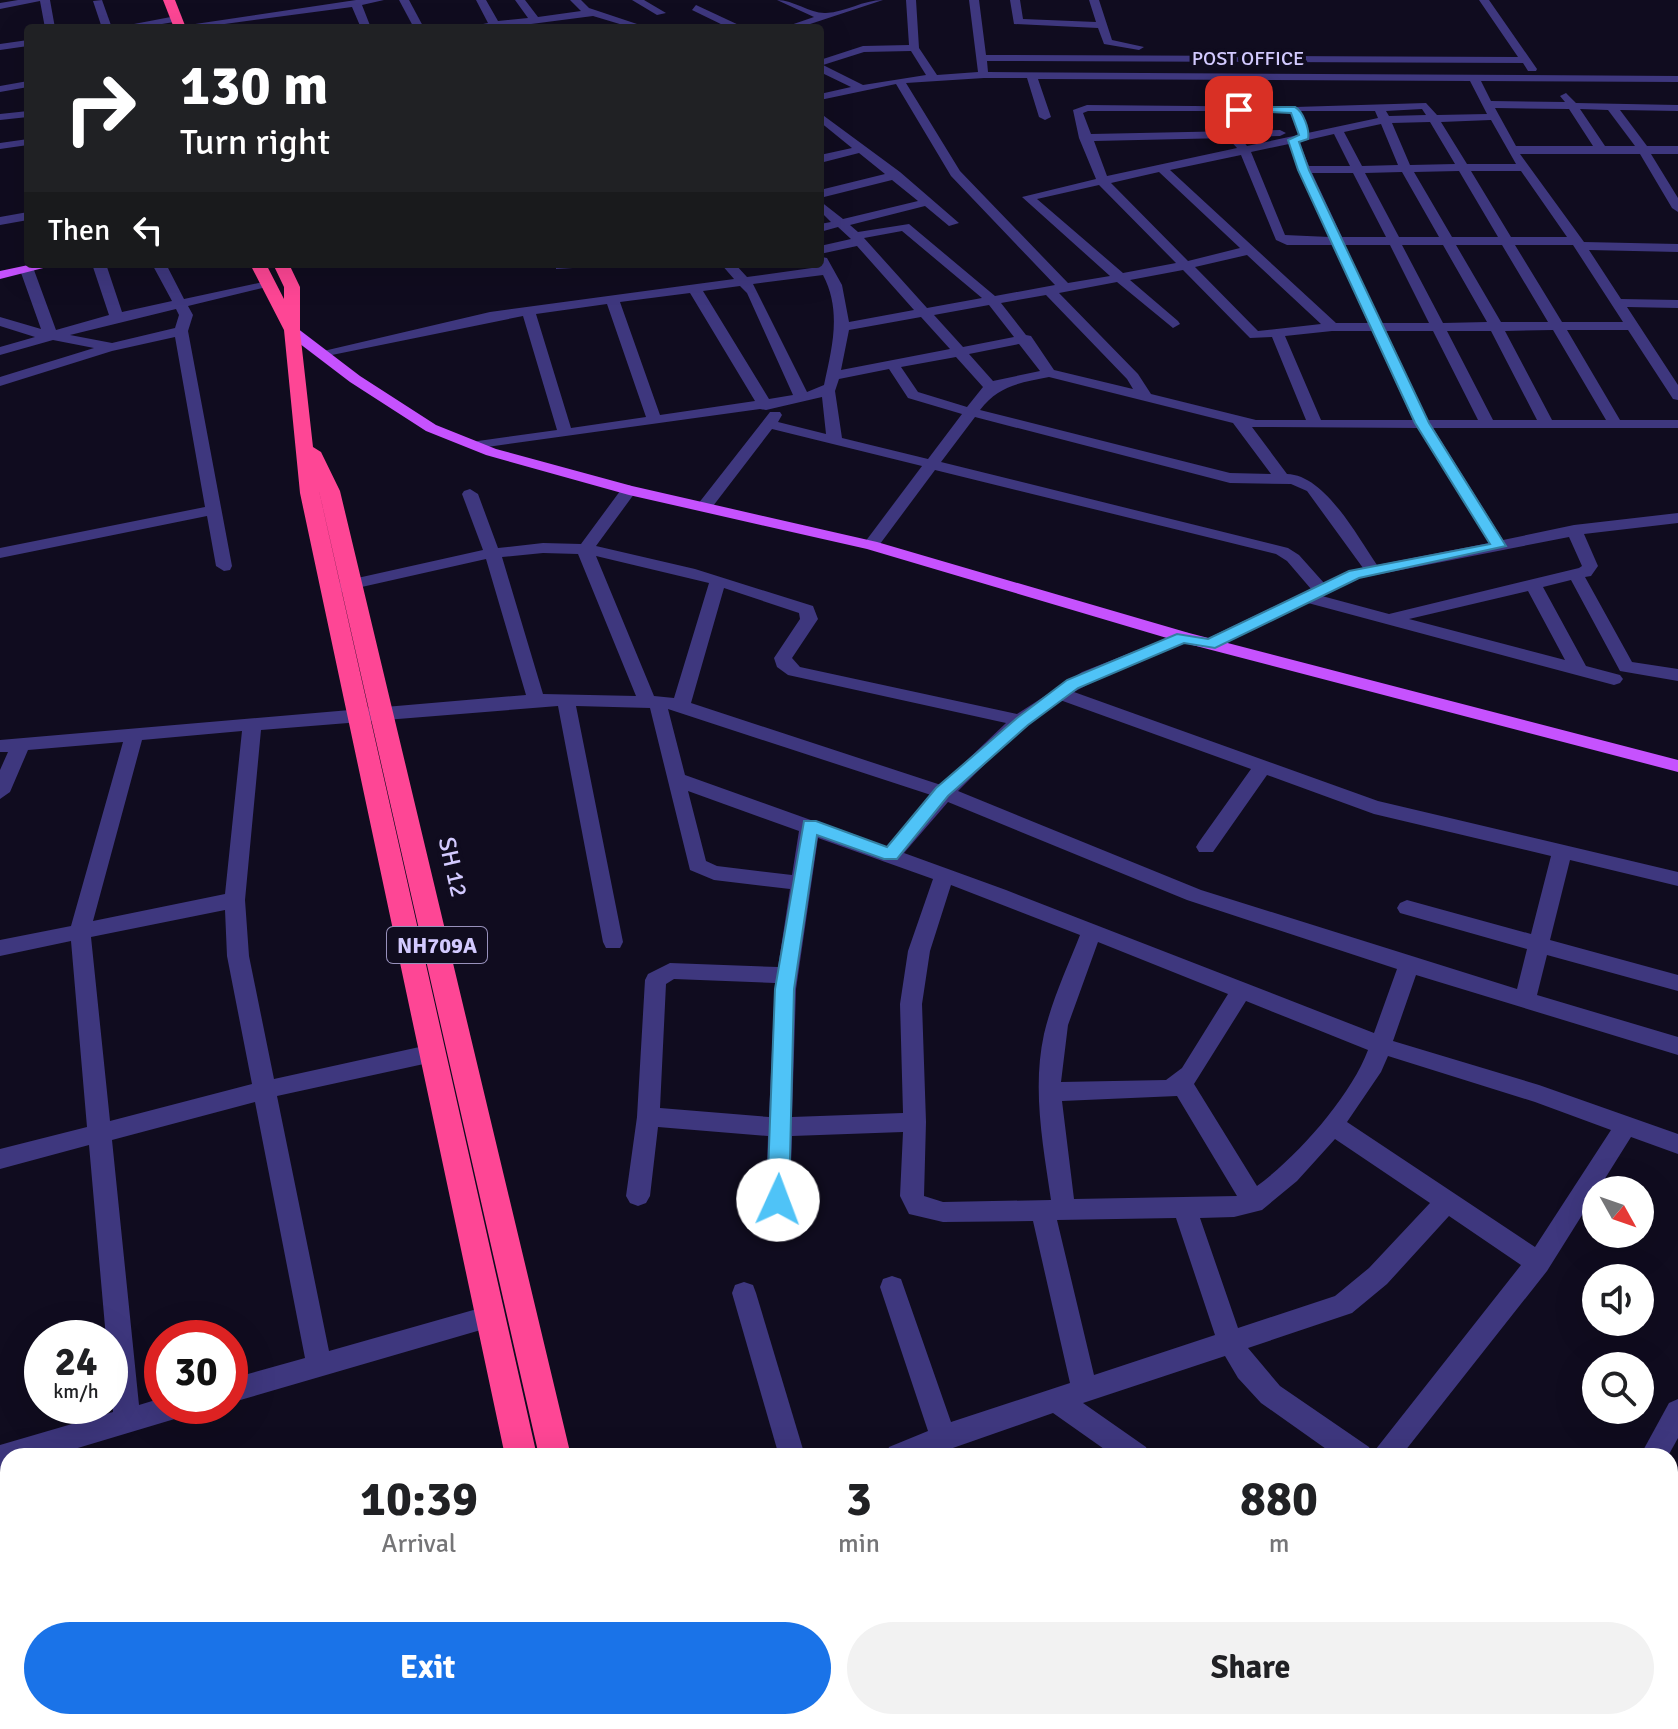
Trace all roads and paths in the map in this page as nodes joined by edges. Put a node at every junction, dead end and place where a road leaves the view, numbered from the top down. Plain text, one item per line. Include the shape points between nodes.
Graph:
1 (36, 0) edge
2 (45, 0) edge
3 (169, 0) edge
4 (294, 0) edge
5 (379, 0) edge
6 (404, 0) edge
7 (481, 0) edge
8 (520, 0) edge
9 (637, 0) edge
10 (782, 0) edge
11 (878, 0) edge
12 (911, 0) edge
13 (974, 0) edge
14 (1015, 0) edge
15 (1094, 0) edge
16 (1484, 0) edge
17 (98, 1) edge
18 (579, 1) edge
19 (356, 3) junction
20 (0, 6) edge
21 (696, 8) dead end
22 (592, 13) junction
23 (661, 13) dead end
24 (303, 15) junction
25 (262, 16) junction
26 (824, 17) junction
27 (535, 20) junction
28 (49, 24) edge
29 (106, 24) edge
30 (179, 24) edge
31 (188, 24) edge
32 (265, 24) edge
33 (364, 24) edge
34 (417, 24) edge
35 (495, 24) edge
36 (509, 24) edge
37 (632, 24) edge
38 (729, 24) edge
39 (800, 24) edge
40 (1101, 25) junction
41 (24, 44) edge
42 (0, 47) edge
43 (914, 48) junction
44 (1518, 48) junction
45 (982, 58) junction
46 (1526, 60) junction
47 (824, 64) edge
48 (824, 68) edge
49 (984, 75) junction
50 (1031, 75) junction
51 (933, 77) junction
52 (1473, 77) junction
53 (1539, 78) junction
54 (1552, 78) junction
55 (1678, 79) edge
56 (899, 80) junction
57 (24, 85) edge
58 (861, 88) junction
59 (0, 89) edge
60 (1149, 93) junction
61 (1290, 93) junction
62 (824, 96) edge
63 (1485, 104) junction
64 (1573, 105) junction
65 (1611, 106) junction
66 (1678, 108) edge
67 (24, 114) edge
68 (1382, 115) junction
69 (0, 117) edge
70 (1045, 117) dead end
71 (1492, 117) junction
72 (824, 119) edge
73 (1431, 119) junction
74 (1338, 131) junction
75 (1232, 135) junction
76 (1170, 136) junction
77 (1301, 137) junction
78 (1085, 138) junction
79 (24, 143) edge
80 (0, 146) edge
81 (862, 149) junction
82 (1512, 150) junction
83 (1601, 150) junction
84 (1678, 150) edge
85 (1245, 151) junction
86 (1644, 151) junction
87 (824, 158) edge
88 (1405, 167) junction
89 (1460, 167) junction
90 (1524, 167) junction
91 (1162, 169) junction
92 (1355, 169) junction
93 (1304, 170) junction
94 (896, 175) junction
95 (1659, 178) junction
96 (1678, 178) edge
97 (1103, 182) junction
98 (824, 193) edge
99 (927, 202) junction
100 (1678, 208) edge
101 (824, 209) edge
102 (24, 217) edge
103 (0, 221) edge
104 (840, 223) junction
105 (953, 223) dead end
106 (824, 227) edge
107 (857, 238) junction
108 (1448, 240) junction
109 (1393, 241) junction
110 (1505, 241) junction
111 (1339, 242) junction
112 (1578, 243) junction
113 (1678, 248) edge
114 (824, 249) edge
115 (1250, 250) junction
116 (824, 264) edge
117 (1185, 265) junction
118 (24, 266) edge
119 (24, 267) edge
120 (0, 268) edge
121 (28, 268) edge
122 (100, 268) edge
123 (161, 268) edge
124 (260, 268) edge
125 (283, 268) edge
126 (732, 268) edge
127 (805, 268) edge
128 (0, 275) edge
129 (1123, 277) junction
130 (745, 281) junction
131 (268, 285) junction
132 (694, 288) junction
133 (1065, 288) junction
134 (1049, 290) junction
135 (612, 300) junction
136 (992, 300) junction
137 (180, 303) junction
138 (1617, 303) junction
139 (1678, 304) edge
140 (528, 311) junction
141 (925, 312) junction
142 (117, 317) junction
143 (1173, 324) dead end
144 (1495, 324) junction
145 (1556, 324) junction
146 (1438, 325) junction
147 (4, 326) edge
148 (1629, 326) junction
149 (843, 327) junction
150 (1332, 327) junction
151 (1377, 327) junction
152 (181, 331) junction
153 (292, 331) junction
154 (50, 334) junction
155 (1278, 335) junction
156 (1026, 339) junction
157 (112, 347) junction
158 (0, 351) edge
159 (958, 352) junction
160 (322, 353) junction
161 (892, 364) junction
162 (1049, 373) junction
163 (0, 382) edge
164 (830, 384) junction
165 (991, 387) junction
166 (1678, 396) edge
167 (1146, 398) junction
168 (794, 399) junction
169 (766, 406) junction
170 (970, 413) junction
171 (655, 420) junction
172 (1240, 422) junction
173 (1315, 423) junction
174 (1422, 423) junction
175 (1546, 423) junction
176 (1615, 423) junction
177 (769, 424) junction
178 (1678, 424) edge
179 (1488, 425) junction
180 (566, 434) junction
181 (835, 441) junction
182 (478, 446) junction
183 (930, 461) junction
184 (1282, 478) junction
185 (629, 490) junction
186 (470, 494) dead end
187 (704, 507) junction
188 (215, 510) junction
189 (1678, 518) edge
190 (1574, 530) junction
191 (871, 545) junction
192 (1499, 546) junction
193 (585, 550) junction
194 (0, 553) edge
195 (493, 555) junction
196 (224, 566) dead end
197 (1373, 570) junction
198 (1576, 575) junction
199 (717, 583) junction
200 (1533, 584) junction
201 (342, 586) junction
202 (1313, 593) junction
203 (1391, 619) junction
204 (1183, 637) junction
205 (1210, 644) junction
206 (1578, 668) junction
207 (1678, 675) edge
208 (1614, 679) dead end
209 (1059, 693) junction
210 (536, 700) junction
211 (651, 700) junction
212 (566, 701) junction
213 (681, 705) junction
214 (371, 716) junction
215 (1022, 721) junction
216 (252, 726) junction
217 (134, 735) junction
218 (21, 744) junction
219 (0, 746) edge
220 (1678, 766) edge
221 (1262, 768) junction
222 (678, 780) junction
223 (0, 792) edge
224 (942, 792) junction
225 (810, 826) junction
226 (1206, 847) dead end
227 (1562, 852) junction
228 (891, 855) junction
229 (944, 875) junction
230 (1678, 879) edge
231 (801, 883) junction
232 (235, 900) junction
233 (1407, 908) dead end
234 (80, 931) junction
235 (1091, 933) junction
236 (613, 942) dead end
237 (1539, 943) junction
238 (0, 948) edge
239 (1409, 965) junction
240 (787, 975) junction
241 (1678, 983) edge
242 (1240, 992) junction
243 (1525, 1000) junction
244 (1382, 1046) junction
245 (1678, 1046) edge
246 (433, 1053) junction
247 (1182, 1084) junction
248 (265, 1090) junction
249 (1049, 1092) junction
250 (648, 1117) junction
251 (915, 1122) junction
252 (1627, 1124) junction
253 (1333, 1125) junction
254 (781, 1127) junction
255 (99, 1133) junction
256 (1678, 1144) edge
257 (0, 1159) edge
258 (638, 1196) dead end
259 (1254, 1203) junction
260 (1446, 1203) junction
261 (1185, 1208) junction
262 (1053, 1210) junction
263 (777, 1225) dead end
264 (1538, 1263) junction
265 (892, 1287) dead end
266 (744, 1293) dead end
267 (491, 1316) junction
268 (117, 1320) edge
269 (1231, 1340) junction
270 (319, 1365) junction
271 (248, 1386) edge
272 (1085, 1390) junction
273 (1056, 1400) junction
274 (1678, 1412) edge
275 (117, 1424) edge
276 (943, 1437) junction
277 (34, 1448) edge
278 (519, 1448) edge
279 (553, 1448) edge
280 (790, 1448) edge
281 (918, 1448) edge
282 (1125, 1448) edge
283 (1348, 1448) edge
284 (1390, 1448) edge
285 (1658, 1448) edge

1 - 20 street
2 - 28 street
3 - 30 highway
4 - 24 street
5 - 19 street
6 - 34 street
7 - 35 street
8 - 27 street
9 - 23 street
10 - 26 street
11 - 26 street
12 - 43 street
13 - 45 street
14 - 40 street via 1018,22
15 - 40 street
16 - 44 street
17 - 29 street
18 - 22 street
19 - 24 street
19 - 33 street
21 - 38 street
22 - 27 street
22 - 37 street
24 - 25 street
25 - 31 street
25 - 32 street
26 - 39 street
27 - 36 street
40 - 44 street via 1108,42 1129,47
41 - 42 street
43 - 47 street via 863,49
43 - 51 street
44 - 46 street
45 - 46 street
45 - 49 street
46 - 53 street
48 - 58 street
49 - 50 street, POST OFFICE
49 - 51 street, POST OFFICE
50 - 60 street, POST OFFICE
50 - 70 street
51 - 56 street, POST OFFICE
52 - 53 street, POST OFFICE
52 - 61 street, POST OFFICE
52 - 63 street
53 - 54 street, POST OFFICE
54 - 55 street, POST OFFICE
54 - 64 street
56 - 58 street, POST OFFICE
56 - 133 street via 955,173
57 - 59 street
58 - 62 street, POST OFFICE
60 - 61 street
60 - 61 street, POST OFFICE
60 - 76 street
60 - 78 street via 1080,109
61 - 68 street
61 - 77 street
63 - 64 street
63 - 71 street
64 - 65 street
64 - 83 street
65 - 66 street
65 - 86 street
67 - 69 street
68 - 73 street
68 - 74 street
68 - 88 street
71 - 73 street
71 - 82 street
72 - 81 street
73 - 89 street
74 - 77 street
74 - 92 street
75 - 76 street
75 - 77 street
75 - 85 street
76 - 78 street
77 - 85 street
77 - 93 street
78 - 97 street
79 - 80 street
81 - 87 street
81 - 94 street
82 - 83 street
82 - 90 street
83 - 86 street
84 - 86 street
85 - 91 street
85 - 111 street via 1282,240
86 - 95 street
88 - 89 street
88 - 92 street
88 - 108 street
89 - 90 street
89 - 110 street
90 - 112 street
91 - 97 street
91 - 115 street
92 - 93 street
92 - 109 street
93 - 111 street
94 - 98 street
94 - 99 street
95 - 96 street
95 - 100 street
97 - 117 street
97 - 129 street via 1028,197
99 - 104 street
99 - 105 street
101 - 104 street
102 - 103 street
104 - 106 street
104 - 107 street
107 - 114 street
107 - 136 street via 905,227
107 - 141 street
108 - 109 street
108 - 110 street
108 - 144 street
109 - 111 street
109 - 146 street
110 - 112 street
110 - 145 street
111 - 151 street
112 - 113 street
112 - 138 street
115 - 117 street
115 - 150 street
116 - 149 street
117 - 129 street
117 - 155 street via 1255,335
118 - 120 main road
119 - 128 main road
121 - 154 street
122 - 142 street
123 - 137 street
124 - 131 highway, SH 12 / NH709A
125 - 153 highway, SH 12 / NH709A via 292,287
126 - 130 street
127 - 130 street
129 - 133 street
129 - 143 street
130 - 132 street
130 - 168 street
131 - 137 street
131 - 153 highway, SH 12 / NH709A
132 - 135 street
132 - 169 street
133 - 134 street
134 - 136 street
134 - 167 street via 1133,377
135 - 140 street
135 - 171 street
136 - 141 street
136 - 156 street
137 - 142 street
137 - 152 street via 186,315
138 - 139 street
138 - 148 street
140 - 160 street
140 - 180 street
141 - 149 street
141 - 159 street
142 - 154 street
144 - 145 street
144 - 146 street
144 - 175 street
145 - 148 street
145 - 176 street
146 - 151 street
146 - 179 street
147 - 154 street
148 - 166 street
149 - 164 street
150 - 151 street
150 - 155 street
151 - 174 street
152 - 157 street
152 - 188 street
153 - 160 main road
153 - 201 highway, SH 12 / NH709A via 309,493
154 - 157 street
154 - 158 street
155 - 173 street
156 - 159 street
156 - 162 street
157 - 163 street
159 - 161 street
159 - 165 street
160 - 182 main road via 431,428
161 - 164 street
161 - 170 street via 913,395
162 - 165 street
162 - 167 street
164 - 168 street
164 - 181 street
165 - 170 street
167 - 172 street
168 - 169 street
168 - 177 street
169 - 171 street
170 - 183 street
170 - 184 street via 1230,478
171 - 180 street
172 - 173 street
172 - 184 street
173 - 174 street
174 - 179 street
174 - 192 street
175 - 176 street
175 - 179 street
176 - 178 street
177 - 181 street
177 - 187 street
180 - 182 street
181 - 183 street
182 - 185 main road
183 - 191 street
183 - 202 street via 1282,551 1293,558
184 - 197 street via 1313,488
185 - 187 main road
185 - 193 street
186 - 195 street
187 - 191 main road
188 - 194 street
188 - 196 street
189 - 190 street
190 - 192 street
190 - 198 street via 1590,566
191 - 204 main road
192 - 197 street
193 - 195 street
193 - 199 street
193 - 211 street
195 - 201 street
195 - 210 street
197 - 202 street
198 - 200 street
198 - 207 street via 1626,667
199 - 213 street
199 - 215 street via 807,610 809,619 783,658 794,671
200 - 203 street
200 - 206 street
201 - 214 highway, SH 12 / NH709A
202 - 203 street
202 - 205 street
203 - 206 street
204 - 205 main road
204 - 209 street
205 - 220 main road
206 - 208 street
209 - 215 street
209 - 221 street
210 - 212 street
210 - 214 street
211 - 212 street
211 - 213 street
211 - 222 street
212 - 236 street
213 - 224 street
214 - 216 street
214 - 246 highway, SH 12 / NH709A
214 - 279 highway, SH 12 / NH709A
215 - 224 street
216 - 217 street
216 - 232 street
217 - 218 street
217 - 234 street
218 - 219 street
218 - 223 street
221 - 226 street
221 - 227 street via 1374,807
222 - 225 street
222 - 231 street via 697,865 714,873
224 - 228 street
224 - 239 street via 1194,895
225 - 228 street
225 - 231 street
227 - 230 street
227 - 237 street
228 - 229 street
229 - 235 street
229 - 251 street via 919,951 911,1004
231 - 240 street
232 - 234 street
232 - 248 street via 238,956
233 - 237 street
234 - 238 street
234 - 255 street
235 - 242 street
235 - 249 street via 1055,1033
237 - 241 street
237 - 243 street
239 - 243 street
239 - 244 street
240 - 250 street via 685,970 661,974 654,988
240 - 254 street
242 - 244 street
242 - 247 street
243 - 245 street
244 - 252 street
244 - 253 street
246 - 248 street
246 - 267 highway, SH 12 / NH709A
247 - 249 street via 1156,1091
247 - 259 street
248 - 255 street
248 - 270 street
249 - 262 street
250 - 254 street
250 - 258 street
251 - 254 street
251 - 262 street via 912,1196 917,1207 943,1212
252 - 256 street
252 - 264 street
253 - 259 street
253 - 260 street
254 - 263 street
255 - 257 street
255 - 268 street
259 - 261 street
260 - 264 street
260 - 269 street via 1378,1276 1343,1305
261 - 262 street
261 - 269 street
262 - 272 street
264 - 284 street
265 - 276 street
266 - 280 street
267 - 270 street
267 - 278 highway, SH 12 / NH709A
269 - 272 street
269 - 283 street via 1266,1390
270 - 271 street
272 - 273 street
273 - 276 street
273 - 282 street
274 - 285 street
275 - 277 street
276 - 281 street

